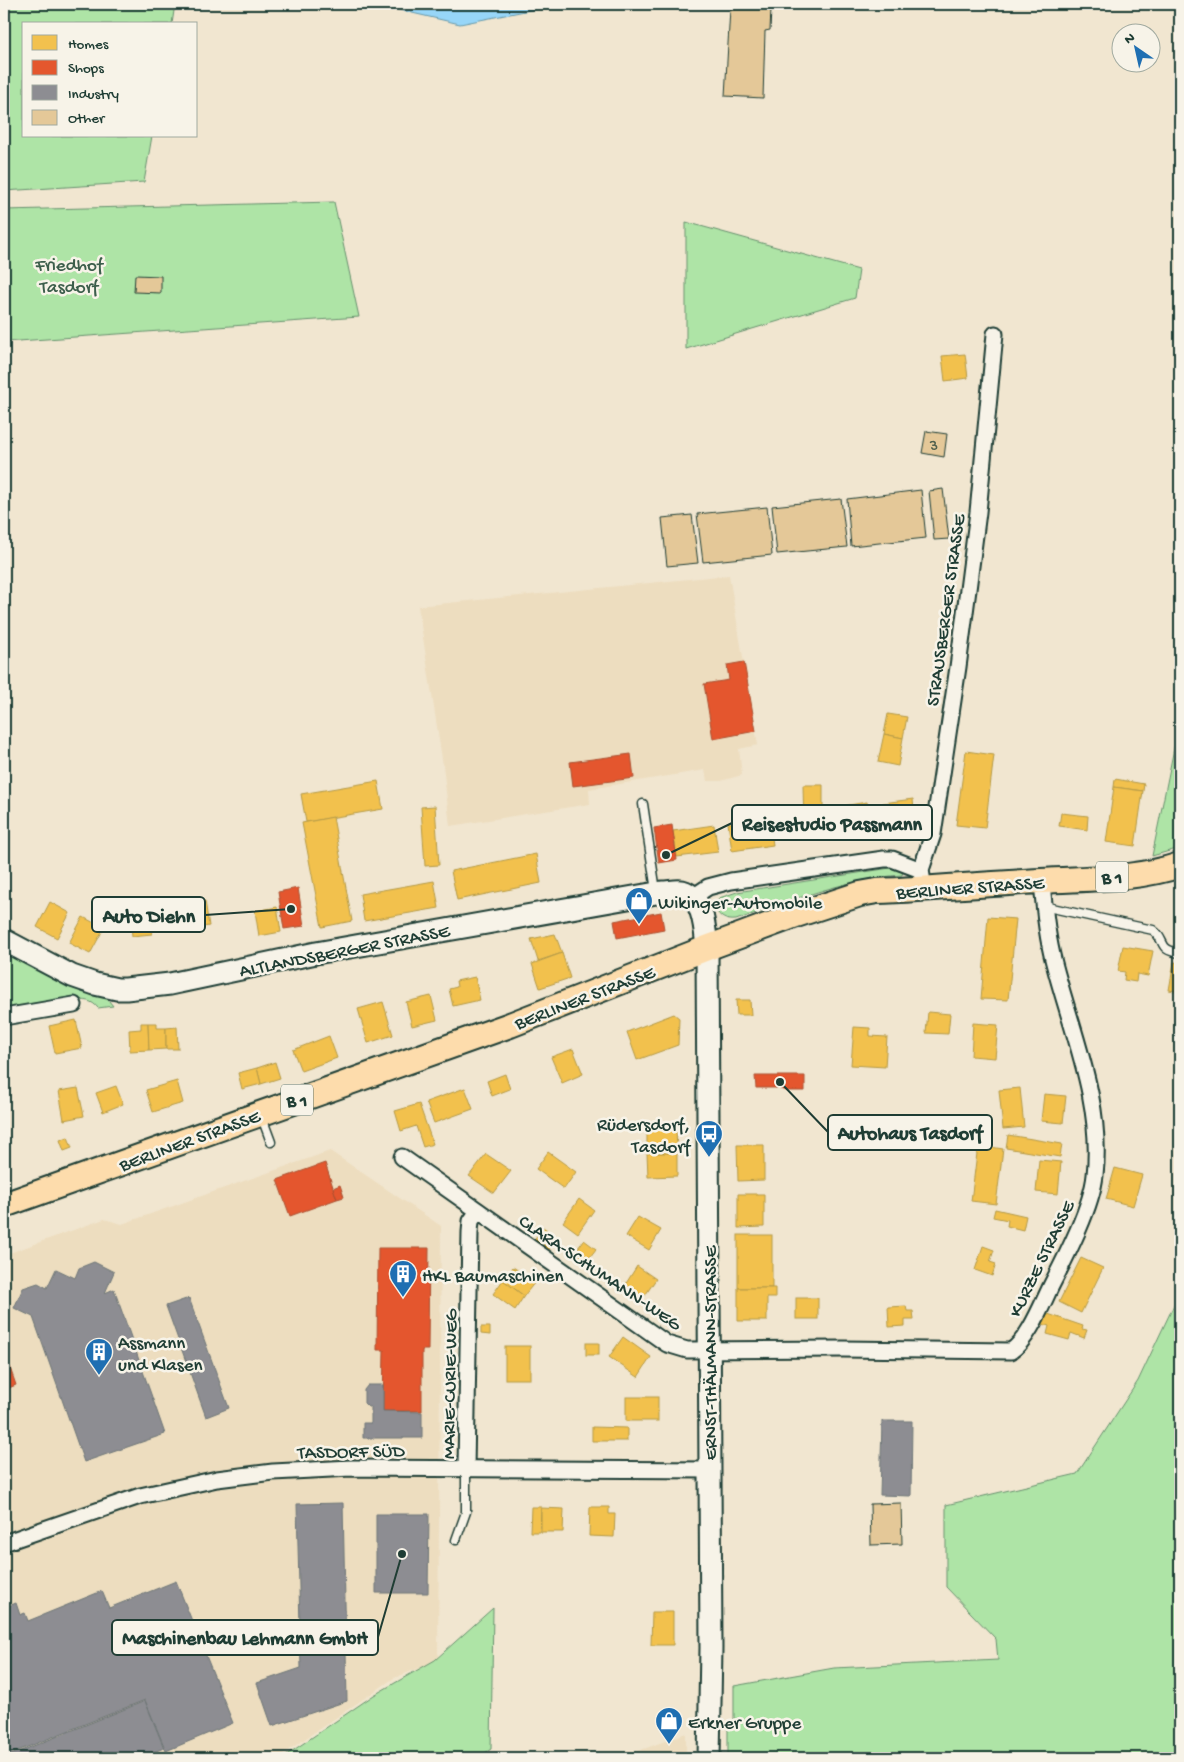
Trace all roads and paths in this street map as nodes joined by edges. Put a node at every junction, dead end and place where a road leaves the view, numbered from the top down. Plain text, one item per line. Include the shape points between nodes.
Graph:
1 (995, 334) dead end
2 (643, 804) dead end
3 (1180, 865) edge
4 (923, 879) junction
5 (1042, 881) junction
6 (657, 893) junction
7 (693, 897) junction
8 (1044, 906) junction
9 (4, 940) edge
10 (707, 948) junction
11 (1180, 953) edge
12 (74, 1005) dead end
13 (4, 1017) edge
14 (260, 1113) junction
15 (271, 1142) dead end
16 (402, 1157) dead end
17 (4, 1205) edge
18 (478, 1211) junction
19 (709, 1350) junction
20 (466, 1469) junction
21 (710, 1470) junction
22 (456, 1540) dead end
23 (4, 1543) edge
24 (710, 1758) edge

1 - 4 street, STRAUSBERGER STRASSE via 978,512 958,667 933,834
2 - 6 lane
3 - 5 main road, BERLINER STRASSE / B 1 via 1160,872
4 - 5 main road, BERLINER STRASSE / B 1
4 - 7 street via 892,859 884,859 731,881 708,887
4 - 10 main road, BERLINER STRASSE / B 1 via 860,894
5 - 8 street, KURZE STRASSE
6 - 7 main road, ALTLANDSBERGER STRASSE via 682,891
6 - 9 main road, ALTLANDSBERGER STRASSE via 316,952 170,984 126,989 72,976
7 - 10 main road via 700,909
8 - 11 lane via 1153,930 1169,952
8 - 19 street, KURZE STRASSE via 1053,962 1092,1099 1095,1176 1090,1200 1059,1272 1018,1346 1010,1351
10 - 14 main road, BERLINER STRASSE / B 1 via 510,1025
10 - 19 main road, ERNST-THÄLMANN-STRASSE
12 - 13 street
14 - 15 lane
14 - 17 main road, BERLINER STRASSE / B 1
16 - 18 street, CLARA-SCHUMANN-WEG
18 - 19 street, CLARA-SCHUMANN-WEG via 667,1344 687,1350
18 - 20 street, MARIE-CURIE-WEG via 471,1221 470,1232
19 - 21 main road, ERNST-THÄLMANN-STRASSE
20 - 21 street, TASDORF SÜD
20 - 22 lane via 466,1512
20 - 23 street, TASDORF SÜD via 307,1470 217,1479 140,1496
21 - 24 main road, ERNST-THÄLMANN-STRASSE

